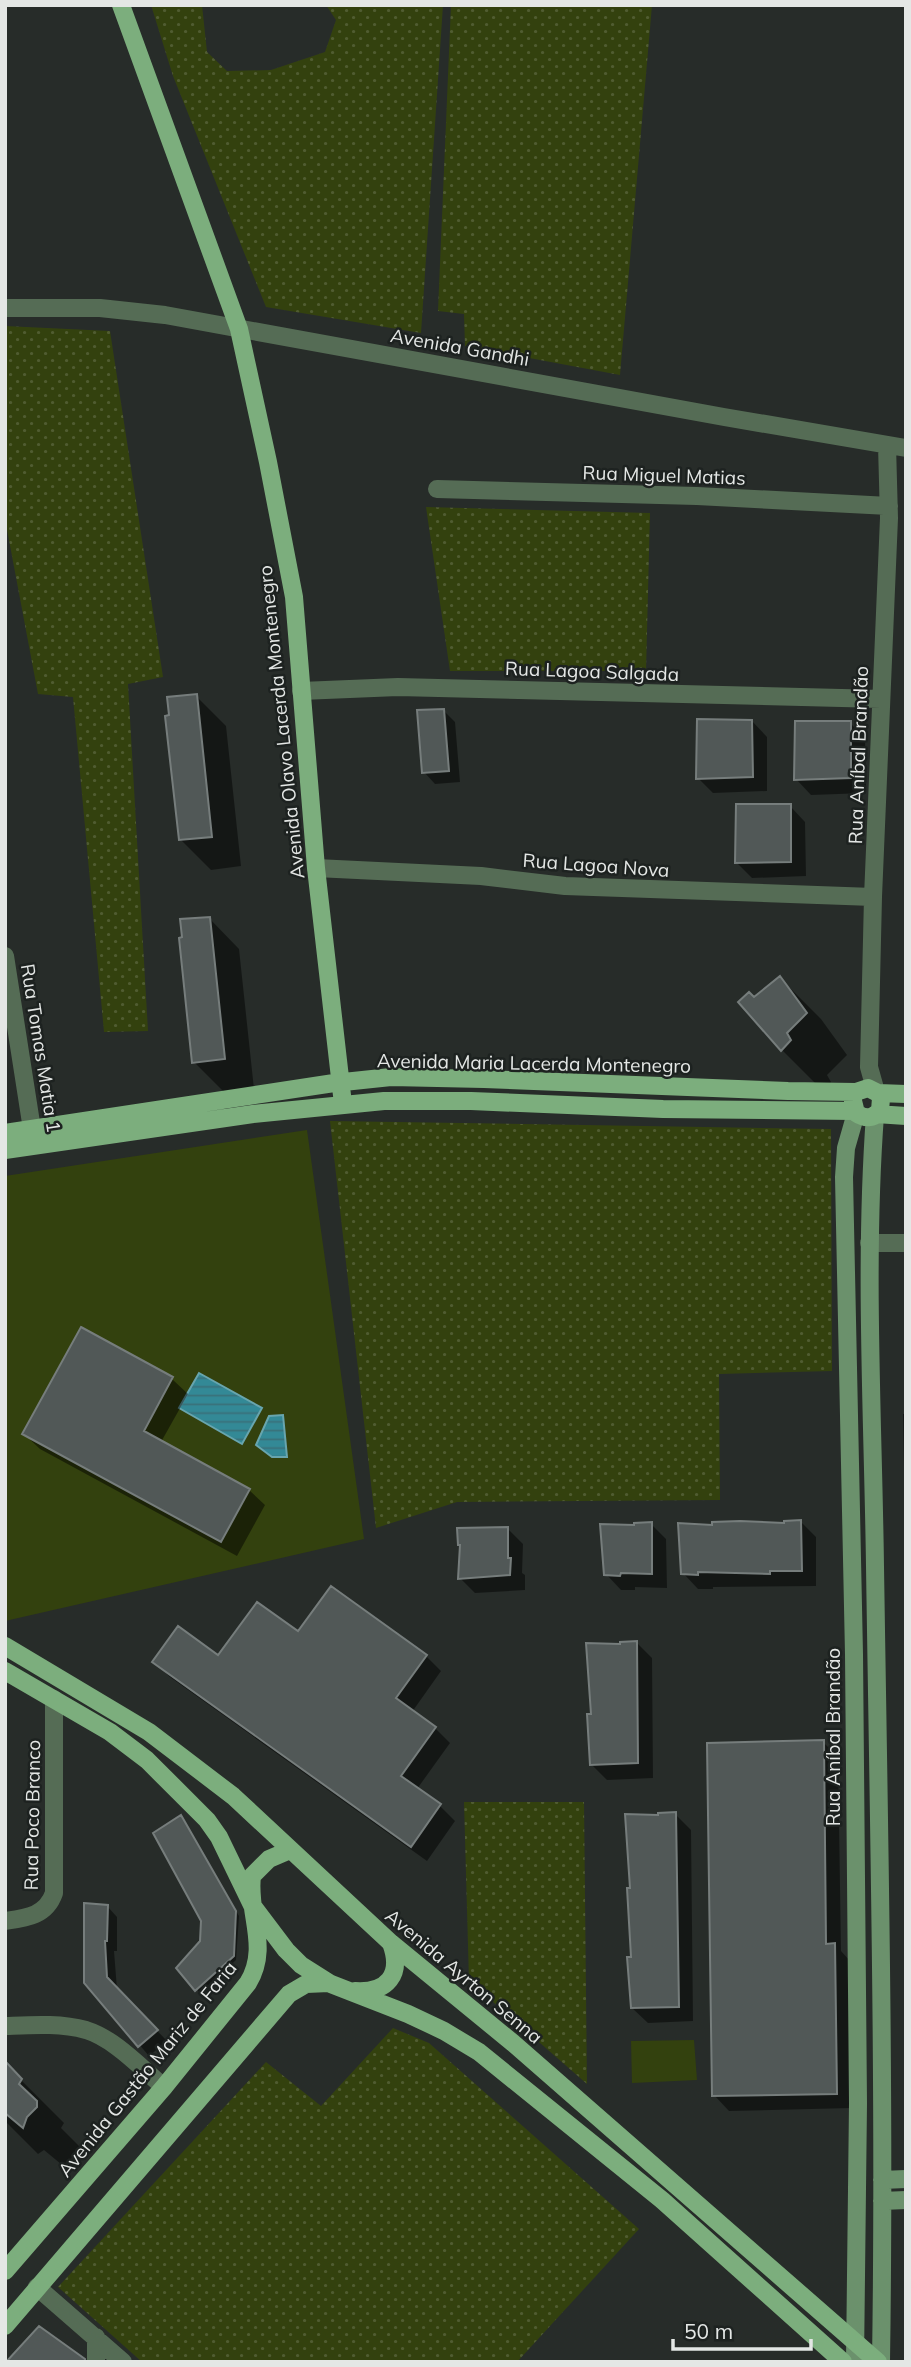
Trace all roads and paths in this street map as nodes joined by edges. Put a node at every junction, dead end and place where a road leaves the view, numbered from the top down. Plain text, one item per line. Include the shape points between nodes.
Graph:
1 (121, 5) edge
2 (5, 308) edge
3 (239, 329) junction
4 (887, 445) junction
5 (906, 448) edge
6 (437, 489) dead end
7 (889, 506) junction
8 (301, 691) junction
9 (881, 699) junction
10 (316, 868) junction
11 (873, 897) junction
12 (5, 956) edge
13 (341, 1082) junction
14 (867, 1092) junction
15 (906, 1094) edge
16 (344, 1104) junction
17 (856, 1112) junction
18 (876, 1115) junction
19 (906, 1116) edge
20 (5, 1133) edge
21 (33, 1137) junction
22 (5, 1150) edge
23 (869, 1243) junction
24 (906, 1243) edge
25 (5, 1646) edge
26 (5, 1671) edge
27 (54, 1699) junction
28 (855, 1786) junction
29 (878, 1786) junction
30 (290, 1850) junction
31 (252, 1905) junction
32 (5, 1921) edge
33 (391, 1943) junction
34 (331, 1984) junction
35 (351, 1991) junction
36 (5, 2026) edge
37 (164, 2087) junction
38 (906, 2179) edge
39 (882, 2180) junction
40 (906, 2200) edge
41 (882, 2201) junction
42 (5, 2271) edge
43 (37, 2287) junction
44 (5, 2326) edge
45 (96, 2337) junction
46 (856, 2342) junction
47 (96, 2362) edge
48 (123, 2362) edge
49 (843, 2362) edge
50 (855, 2362) edge
51 (880, 2362) edge

1 - 3 main road, Avenida Olavo Lacerda Montenegro
2 - 3 street, Avenida Gandhi via 100,308
3 - 4 street, Avenida Gandhi
3 - 8 main road, Avenida Olavo Lacerda Montenegro via 294,597
4 - 5 street, Avenida Gandhi
4 - 7 street, Rua Aníbal Brandão
6 - 7 street, Rua Miguel Matias
7 - 9 street, Rua Aníbal Brandão
8 - 9 street, Rua Lagoa Salgada via 398,687
8 - 10 main road, Avenida Olavo Lacerda Montenegro
9 - 11 street, Rua Aníbal Brandão
10 - 11 street, Rua Lagoa Nova via 592,887
10 - 13 main road, Avenida Olavo Lacerda Montenegro
11 - 14 street, Rua Aníbal Brandão
12 - 21 street, Rua Tomas Matia 1
13 - 14 main road, Avenida Maria Lacerda Montenegro via 457,1078
13 - 16 main road, Avenida Olavo Lacerda Montenegro
13 - 21 main road, Avenida Maria Lacerda Montenegro
14 - 15 main road, Avenida Maria Lacerda Montenegro
14 - 17 main road via 852,1102
14 - 18 main road via 881,1104
16 - 17 main road, Avenida Maria Lacerda Montenegro via 471,1101 663,1110
16 - 21 main road, Avenida Maria Lacerda Montenegro
17 - 18 main road via 865,1118
17 - 28 street, Rua Aníbal Brandão via 844,1177
18 - 19 main road
18 - 23 street
20 - 21 main road, Avenida Maria Lacerda Montenegro
21 - 22 main road, Avenida Maria Lacerda Montenegro
23 - 24 street
23 - 29 street
25 - 30 main road, Avenida Ayrton Senna via 149,1732 233,1796
26 - 27 main road
27 - 31 main road via 147,1760 207,1820
27 - 32 street, Rua Poco Branco via 54,1893 43,1910
28 - 29 street
28 - 46 street, Rua Aníbal Brandão
29 - 39 street
30 - 31 main road, Avenida Gastão Mariz de Faria via 269,1858 252,1876
30 - 33 main road, Avenida Ayrton Senna
31 - 34 main road via 286,1950
31 - 37 main road, Avenida Gastão Mariz de Faria via 259,1951 255,1972
33 - 35 main road via 396,1963 387,1983 368,1992
33 - 46 main road, Avenida Ayrton Senna via 513,2043
34 - 35 main road
34 - 43 main road via 306,1984 289,1994
35 - 49 main road via 479,2052 662,2200
36 - 37 street via 64,2025 88,2031 117,2048
37 - 42 main road, Avenida Gastão Mariz de Faria
38 - 39 street
39 - 41 street
40 - 41 street
41 - 51 street
43 - 44 main road
43 - 45 street
45 - 47 street
45 - 48 street
46 - 50 street, Rua Aníbal Brandão
46 - 51 main road, Avenida Ayrton Senna

